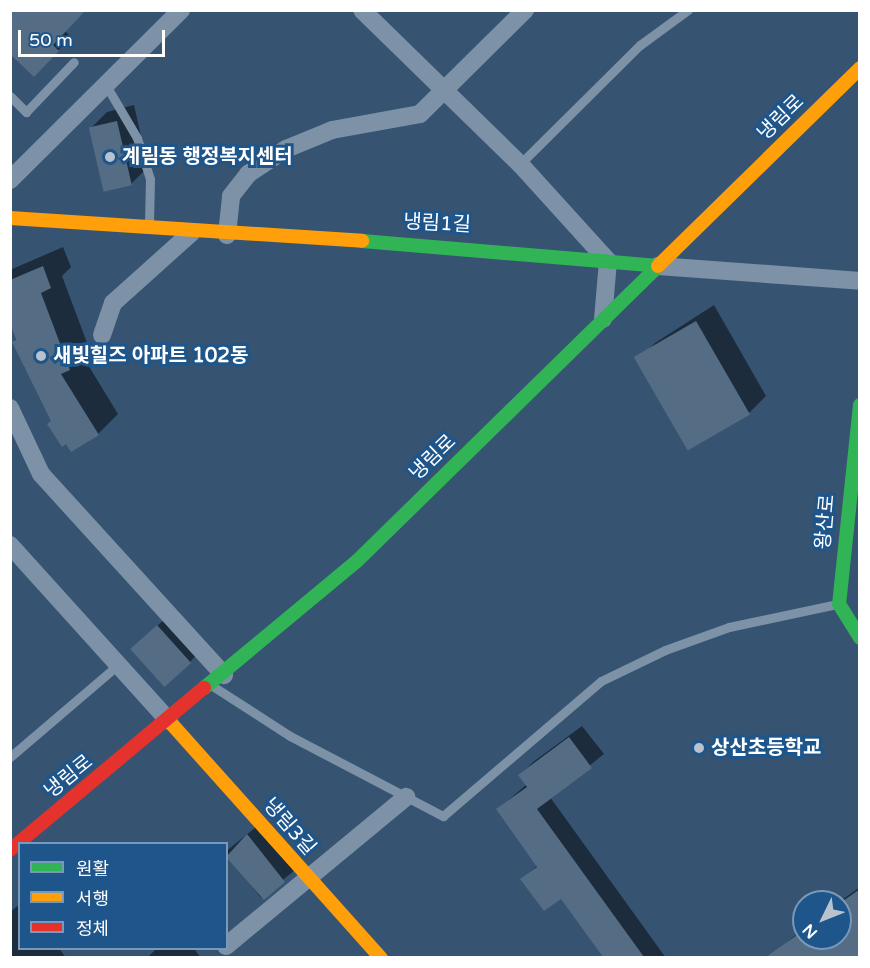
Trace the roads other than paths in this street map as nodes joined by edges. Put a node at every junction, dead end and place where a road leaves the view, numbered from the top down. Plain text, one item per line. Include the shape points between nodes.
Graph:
1 (181, 10) edge
2 (362, 10) edge
3 (525, 10) edge
4 (688, 10) edge
5 (74, 62) dead end
6 (860, 68) edge
7 (107, 87) junction
8 (447, 92) junction
9 (10, 96) edge
10 (520, 164) junction
11 (10, 180) edge
12 (10, 218) edge
13 (149, 230) junction
14 (192, 232) junction
15 (227, 235) junction
16 (608, 261) junction
17 (658, 266) junction
18 (860, 282) edge
19 (603, 319) junction
20 (102, 335) dead end
21 (860, 405) edge
22 (10, 408) edge
23 (10, 544) edge
24 (838, 604) junction
25 (860, 638) edge
26 (120, 663) junction
27 (218, 680) junction
28 (169, 721) junction
29 (10, 757) edge
30 (406, 797) junction
31 (20, 842) edge
32 (308, 879) junction
33 (228, 945) edge
34 (381, 957) edge

1 - 7 street
2 - 8 street
3 - 8 street
4 - 10 lane via 640,45
5 - 9 lane via 26,112
6 - 17 street, 냉림로
7 - 11 street
7 - 13 lane via 137,138 150,179
8 - 10 street
8 - 15 street via 420,114 332,130 286,149 248,174 231,196
10 - 16 street
12 - 13 street, 냉림1길
13 - 14 street, 냉림1길
14 - 15 street, 냉림1길
14 - 20 street via 113,303
15 - 16 street, 냉림1길 via 489,249
16 - 17 street, 냉림1길
16 - 19 street
17 - 18 street, 냉림1길
17 - 19 street, 냉림로
19 - 27 street, 냉림로 via 357,561
21 - 24 street, 왕산로
22 - 27 street via 41,474
23 - 26 street
24 - 25 street
24 - 30 lane via 729,627 665,650 601,681 443,816
26 - 28 street
26 - 29 lane
27 - 28 street, 냉림로
27 - 30 lane via 290,736
28 - 31 street, 냉림로
28 - 32 street, 냉림3길
30 - 32 street
32 - 33 street
32 - 34 street, 냉림3길

